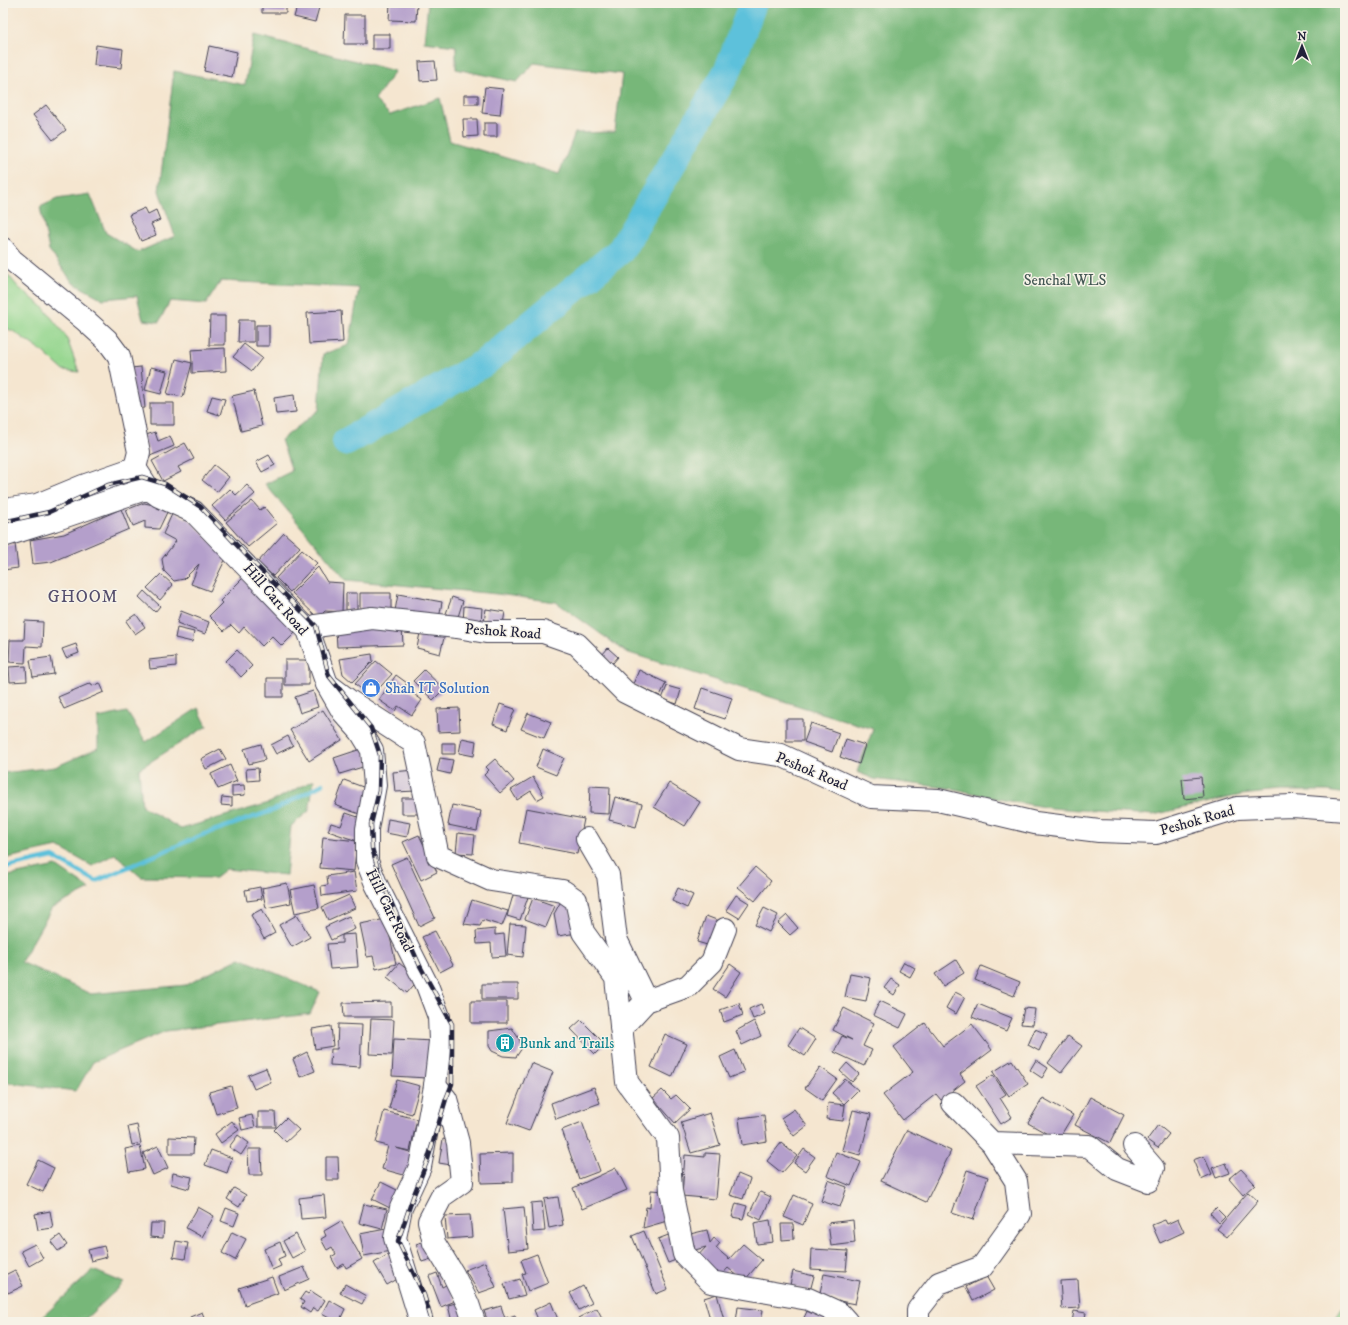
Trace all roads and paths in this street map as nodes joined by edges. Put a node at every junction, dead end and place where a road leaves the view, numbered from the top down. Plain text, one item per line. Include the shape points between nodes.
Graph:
1 (3, 249) edge
2 (135, 468) junction
3 (148, 488) junction
4 (3, 510) edge
5 (3, 536) edge
6 (308, 630) junction
7 (327, 684) junction
8 (1345, 810) edge
9 (587, 839) dead end
10 (725, 929) dead end
11 (646, 1001) junction
12 (621, 1028) junction
13 (434, 1086) junction
14 (953, 1103) dead end
15 (992, 1143) junction
16 (1134, 1146) dead end
17 (421, 1322) edge
18 (474, 1322) edge
19 (847, 1322) edge
20 (918, 1322) edge

1 - 2 main road via 12,260 107,340 119,356 139,452
2 - 3 main road
2 - 4 main road via 37,504
3 - 5 main road
3 - 6 main road, Hill Cart Road via 159,496 194,512
6 - 7 main road, Hill Cart Road
6 - 8 main road, Peshok Road via 316,626 372,618 486,632 543,632 577,644 632,696 739,749 781,755 871,797 938,800 1034,823 1099,832 1156,833 1237,808 1293,806
7 - 12 main road via 414,743 438,856 491,880 563,891 576,900 583,932 616,978
7 - 13 main road, Hill Cart Road via 343,712 361,732 372,750 376,785 367,829 367,861 427,985 439,1017 440,1041
9 - 11 main road via 608,875 616,939
10 - 11 main road via 712,962 688,986
11 - 12 main road
12 - 19 main road via 627,1082 668,1138 671,1191 684,1254 711,1282 808,1300 839,1313
13 - 17 main road, Hill Cart Road via 420,1167 401,1208 395,1238
13 - 18 main road via 446,1099 458,1143 462,1182 442,1196 429,1221 434,1243 453,1274
14 - 15 main road
15 - 16 main road via 1089,1146 1117,1169 1148,1181 1153,1168
15 - 20 main road via 1016,1181 1020,1214 982,1267 939,1283 918,1310

